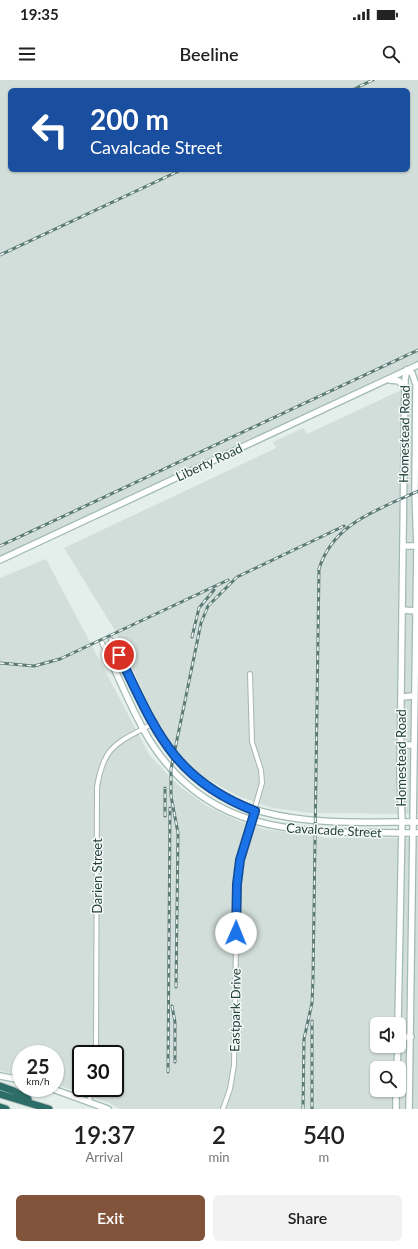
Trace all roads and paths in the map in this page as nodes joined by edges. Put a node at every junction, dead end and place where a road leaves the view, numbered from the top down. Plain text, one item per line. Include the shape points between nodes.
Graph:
1 (418, 365) edge
2 (407, 370) junction
3 (418, 377) edge
4 (382, 382) junction
5 (416, 385) junction
6 (405, 388) junction
7 (405, 437) junction
8 (416, 437) junction
9 (403, 546) junction
10 (417, 546) junction
11 (0, 560) edge
12 (402, 610) junction
13 (416, 611) junction
14 (111, 640) dead end
15 (102, 643) dead end
16 (119, 655) junction
17 (110, 659) junction
18 (250, 674) dead end
19 (414, 696) junction
20 (401, 697) junction
21 (152, 724) junction
22 (143, 729) junction
23 (400, 745) junction
24 (414, 745) junction
25 (214, 790) junction
26 (208, 799) junction
27 (255, 811) junction
28 (252, 820) junction
29 (330, 821) junction
30 (402, 822) junction
31 (416, 822) edge
32 (330, 832) junction
33 (402, 832) junction
34 (415, 832) edge
35 (411, 907) junction
36 (400, 908) junction
37 (400, 984) junction
38 (411, 984) junction
39 (398, 1017) edge
40 (406, 1037) edge
41 (411, 1037) junction
42 (96, 1045) edge
43 (0, 1076) edge
44 (12, 1078) edge
45 (0, 1086) edge
46 (64, 1093) edge
47 (0, 1094) edge
48 (89, 1097) edge
49 (396, 1097) edge
50 (88, 1101) junction
51 (38, 1105) junction
52 (0, 1107) edge
53 (6, 1109) edge
54 (50, 1109) edge
55 (108, 1109) edge
56 (223, 1109) edge
57 (396, 1109) edge
58 (409, 1109) edge

1 - 2 main road, Liberty Road
2 - 4 main road, Liberty Road
2 - 5 main road, Homestead Road via 412,374
2 - 6 main road, Homestead Road
3 - 5 main road
4 - 6 main road via 395,380 401,382
4 - 11 main road, Liberty Road
5 - 8 main road, Homestead Road
6 - 7 main road, Homestead Road
7 - 8 main road
7 - 9 main road, Homestead Road
8 - 10 main road, Homestead Road
9 - 10 main road
9 - 12 main road, Homestead Road
10 - 13 main road, Homestead Road
12 - 13 main road
12 - 20 main road, Homestead Road
13 - 19 main road, Homestead Road
14 - 16 street, Cavalcade Street
15 - 17 street, Cavalcade Street
16 - 17 main road
16 - 21 main road, Cavalcade Street
17 - 22 main road, Cavalcade Street
18 - 27 street, Eastpark Drive via 252,742 261,770 262,783
19 - 20 main road
19 - 24 main road, Homestead Road
20 - 23 main road, Homestead Road
21 - 22 street, Darien Street
21 - 25 main road, Cavalcade Street via 183,766
22 - 26 main road, Cavalcade Street via 171,769
22 - 42 street, Darien Street via 128,736 107,753 97,787
23 - 24 main road
23 - 30 main road, Homestead Road
24 - 31 main road, Homestead Road
25 - 26 main road
25 - 27 main road, Cavalcade Street
26 - 28 main road, Cavalcade Street via 224,809
27 - 28 street, Eastpark Drive
27 - 29 main road, Cavalcade Street via 296,820
28 - 32 main road, Cavalcade Street via 292,830
28 - 56 street, Eastpark Drive via 240,860 237,884 234,1065
29 - 30 main road, Cavalcade Street
29 - 32 main road
30 - 31 main road, Cavalcade Street
30 - 33 main road, Homestead Road
31 - 34 main road, Homestead Road
32 - 33 main road, Cavalcade Street
33 - 34 main road, Cavalcade Street
33 - 36 main road, Homestead Road
34 - 35 main road, Homestead Road
35 - 36 main road
35 - 38 main road, Homestead Road
36 - 37 main road, Homestead Road
37 - 38 main road
37 - 39 main road, Homestead Road
38 - 41 main road, Homestead Road
40 - 41 main road
41 - 58 main road, Homestead Road
43 - 44 main road
45 - 51 highway
46 - 50 main road
47 - 51 highway
48 - 50 street
49 - 57 main road
50 - 55 main road
51 - 54 highway
52 - 53 highway

